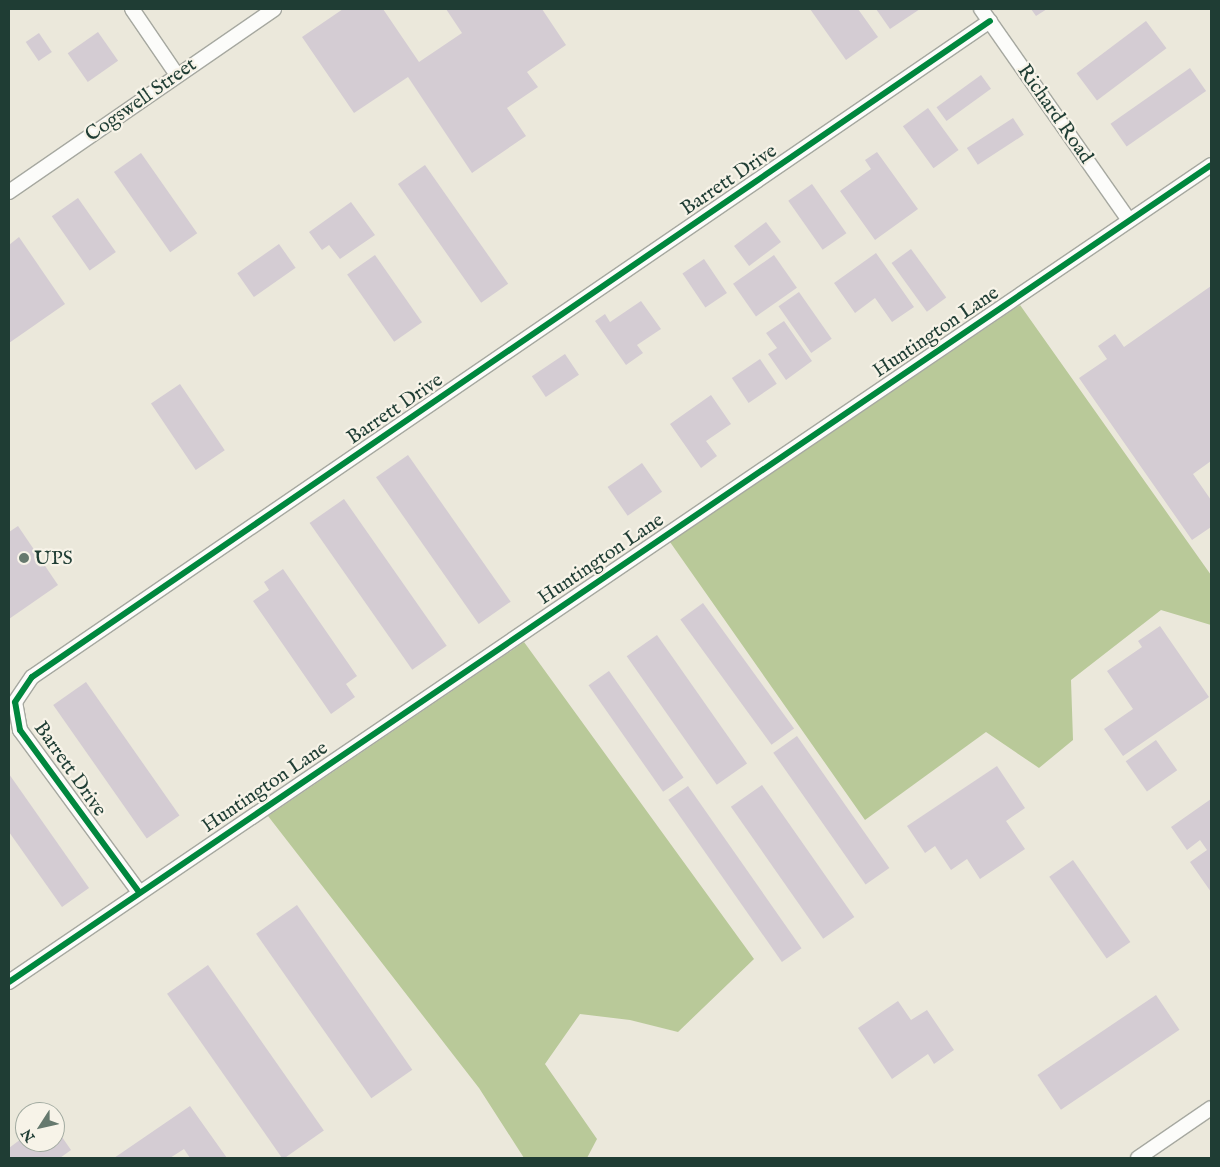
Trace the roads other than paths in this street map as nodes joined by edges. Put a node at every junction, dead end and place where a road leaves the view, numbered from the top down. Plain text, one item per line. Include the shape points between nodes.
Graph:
1 (132, 9) edge
2 (274, 9) edge
3 (982, 9) edge
4 (990, 21) junction
5 (177, 75) junction
6 (1211, 165) edge
7 (9, 192) edge
8 (1129, 220) junction
9 (139, 892) junction
10 (9, 982) edge
11 (1211, 1108) edge
12 (1138, 1158) edge

1 - 5 street
2 - 5 street, Cogswell Street
3 - 4 street, Richard Road
4 - 8 street, Richard Road
4 - 9 street, Barrett Drive via 32,677 15,702 20,730
5 - 7 street, Cogswell Street
6 - 8 street, Huntington Lane
8 - 9 street, Huntington Lane
9 - 10 street, Huntington Lane
11 - 12 street

